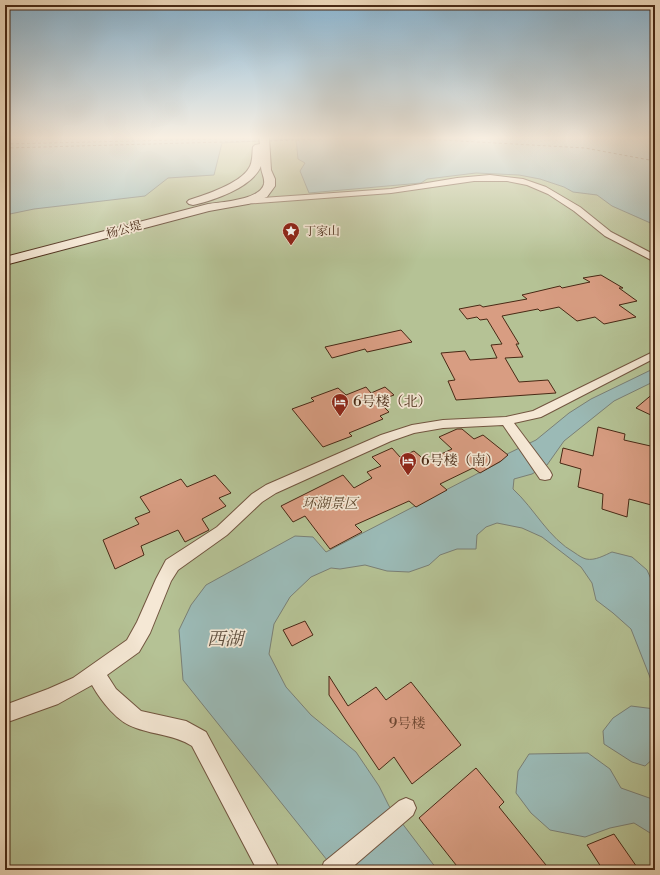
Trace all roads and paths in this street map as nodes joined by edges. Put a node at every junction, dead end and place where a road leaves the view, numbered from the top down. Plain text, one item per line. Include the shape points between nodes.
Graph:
1 (243, 178) edge
2 (269, 178) edge
3 (237, 182) junction
4 (269, 186) junction
5 (220, 192) junction
6 (286, 197) junction
7 (244, 202) junction
8 (5, 250) edge
9 (655, 259) edge
10 (5, 261) edge
11 (655, 354) edge
12 (506, 421) junction
13 (545, 475) dead end
14 (95, 674) junction
15 (5, 714) edge
16 (406, 808) dead end
17 (269, 870) edge
18 (332, 870) edge

1 - 3 main road, 杨公堤
2 - 4 main road, 杨公堤
3 - 4 main road
3 - 5 main road, 杨公堤
4 - 6 street
4 - 7 main road, 杨公堤 via 263,195
5 - 7 main road via 221,197 228,200
5 - 8 main road, 杨公堤 via 202,199
6 - 7 street
6 - 9 street via 383,191 488,178 523,181 577,209 602,231
7 - 10 main road, 杨公堤 via 208,208
11 - 12 street via 537,414
12 - 13 street
12 - 14 street via 443,424 412,429 271,489 257,498 222,532 172,565 133,646
14 - 15 street via 51,697
14 - 17 street via 109,696 136,719 186,731 199,739
16 - 18 street

